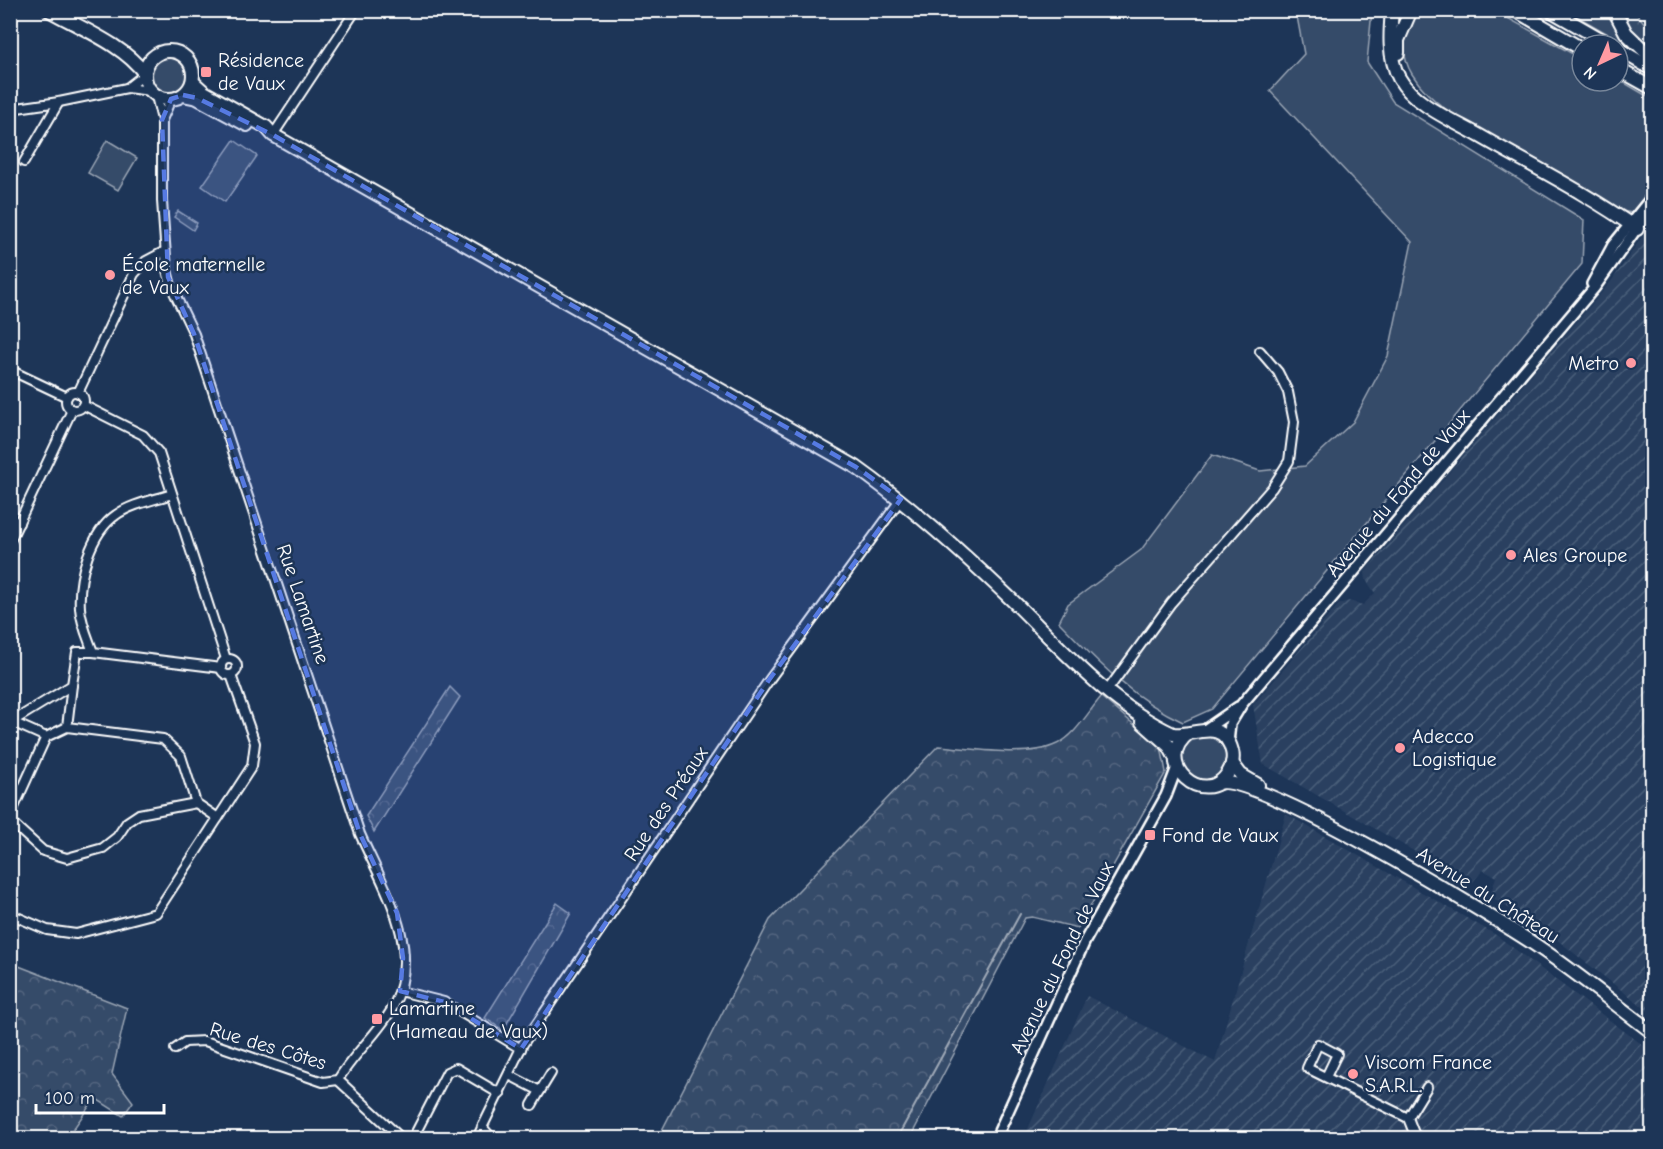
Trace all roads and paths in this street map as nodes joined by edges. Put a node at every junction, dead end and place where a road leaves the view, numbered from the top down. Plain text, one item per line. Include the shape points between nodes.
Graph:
1 (49, 10) edge
2 (356, 10) edge
3 (1392, 10) edge
4 (1411, 10) edge
5 (1508, 10) edge
6 (1515, 10) edge
7 (1550, 10) edge
8 (1614, 10) edge
9 (1549, 30) junction
10 (1590, 33) edge
11 (1570, 42) edge
12 (118, 50) junction
13 (1630, 56) edge
14 (151, 58) junction
15 (1653, 58) edge
16 (1653, 69) edge
17 (145, 74) junction
18 (1630, 76) edge
19 (193, 82) junction
20 (127, 88) junction
21 (1653, 88) edge
22 (153, 93) junction
23 (183, 95) junction
24 (171, 99) junction
25 (59, 102) junction
26 (1428, 105) junction
27 (10, 109) edge
28 (162, 120) junction
29 (273, 135) junction
30 (24, 162) dead end
31 (1653, 197) edge
32 (1653, 207) edge
33 (1633, 226) junction
34 (165, 251) junction
35 (1260, 351) dead end
36 (10, 370) edge
37 (78, 393) junction
38 (68, 397) junction
39 (83, 405) junction
40 (72, 410) junction
41 (172, 494) junction
42 (901, 499) junction
43 (10, 519) edge
44 (19, 523) junction
45 (10, 541) edge
46 (93, 652) junction
47 (226, 659) junction
48 (221, 668) junction
49 (231, 675) junction
50 (72, 685) junction
51 (1111, 694) junction
52 (1242, 704) junction
53 (12, 721) edge
54 (67, 727) junction
55 (1206, 729) junction
56 (1189, 733) junction
57 (46, 737) junction
58 (1228, 743) junction
59 (1176, 762) junction
60 (1232, 763) junction
61 (1190, 783) junction
62 (1217, 783) junction
63 (1166, 796) junction
64 (196, 803) junction
65 (1292, 807) junction
66 (10, 816) edge
67 (218, 818) junction
68 (10, 821) edge
69 (10, 914) edge
70 (400, 991) junction
71 (1653, 1032) edge
72 (175, 1049) dead end
73 (521, 1049) junction
74 (550, 1073) dead end
75 (509, 1075) junction
76 (1326, 1077) junction
77 (338, 1080) junction
78 (1426, 1087) dead end
79 (540, 1091) junction
80 (500, 1094) junction
81 (532, 1105) dead end
82 (1408, 1118) junction
83 (482, 1127) junction
84 (1653, 1132) edge
85 (401, 1138) edge
86 (413, 1138) edge
87 (477, 1138) edge
88 (492, 1138) edge
89 (996, 1138) edge
90 (1416, 1138) edge
91 (1649, 1138) edge

1 - 12 main road
2 - 29 street
3 - 26 main road via 1390,42 1395,67 1406,86
4 - 26 main road via 1398,39 1398,53 1407,79
5 - 9 main road
6 - 9 main road
7 - 10 main road
8 - 15 main road via 1626,33
9 - 11 main road
12 - 14 main road
12 - 17 main road
13 - 16 main road
14 - 17 main road
14 - 19 main road via 165,51 180,53 191,64
17 - 20 street
17 - 22 main road
18 - 21 main road
19 - 23 main road
19 - 29 main road
20 - 22 street
20 - 25 street
22 - 24 main road
22 - 28 street, Rue Lamartine
23 - 24 main road
23 - 29 main road via 197,98 261,134
24 - 28 street, Rue Lamartine
25 - 27 street
25 - 30 street
26 - 33 main road
28 - 34 street, Rue Lamartine
29 - 42 main road via 856,467
31 - 33 street, Avenue du Fond de Vaux
32 - 33 street, Avenue du Fond de Vaux
33 - 52 street, Avenue du Fond de Vaux via 1605,256 1579,304
34 - 37 street via 146,261 134,274
34 - 70 street, Rue Lamartine via 168,277 195,334 360,834 397,913 404,958
35 - 51 street via 1278,372 1288,392 1294,422 1289,461 1272,488 1171,603
36 - 38 street
37 - 38 street
37 - 39 street
38 - 40 street via 67,404
39 - 40 street
39 - 41 street via 149,440 159,453
40 - 44 street
41 - 46 street via 124,510 101,531 83,570 80,607
41 - 47 street
42 - 51 main road
42 - 73 street, Rue des Préaux via 769,680
43 - 44 street
44 - 45 street
46 - 48 street
46 - 50 street via 77,652
47 - 48 street
47 - 49 street via 237,664
48 - 49 street
49 - 67 street via 255,743 255,758
50 - 53 street
50 - 54 street
51 - 56 main road via 1170,733
51 - 59 main road via 1164,741
52 - 55 street, Avenue du Fond de Vaux
52 - 58 street, Avenue du Fond de Vaux via 1230,724
53 - 57 street
54 - 57 street
54 - 64 street via 163,739 181,756
55 - 56 main road
55 - 58 main road via 1220,734
56 - 59 main road via 1179,743
57 - 66 street
58 - 60 main road
59 - 61 main road
59 - 63 street, Avenue du Fond de Vaux
60 - 62 main road
60 - 65 main road, Avenue du Château via 1244,777
61 - 62 main road
61 - 63 street via 1178,785
62 - 65 main road, Avenue du Château via 1238,784
63 - 89 street, Avenue du Fond de Vaux via 1085,941
64 - 67 street
64 - 68 street via 140,814 103,848 66,858 43,850
65 - 71 main road, Avenue du Château via 1410,869 1526,939
67 - 69 street via 156,913 76,933 47,930
70 - 73 street via 444,1002
70 - 77 street, Rue Lamartine via 389,1014
72 - 77 street, Rue des Côtes via 185,1042 205,1041 323,1082
73 - 75 street, Rue des Préaux
74 - 79 street
75 - 79 street
75 - 80 street, Rue des Préaux
76 - 76 street via 1307,1068 1318,1044 1337,1053
76 - 82 street
77 - 85 street, Rue des Côtes
78 - 82 street
79 - 81 street
80 - 83 street, Rue des Préaux
80 - 86 street via 456,1068 447,1072
82 - 90 street
83 - 87 street, Rue des Préaux
83 - 88 street
84 - 91 street

